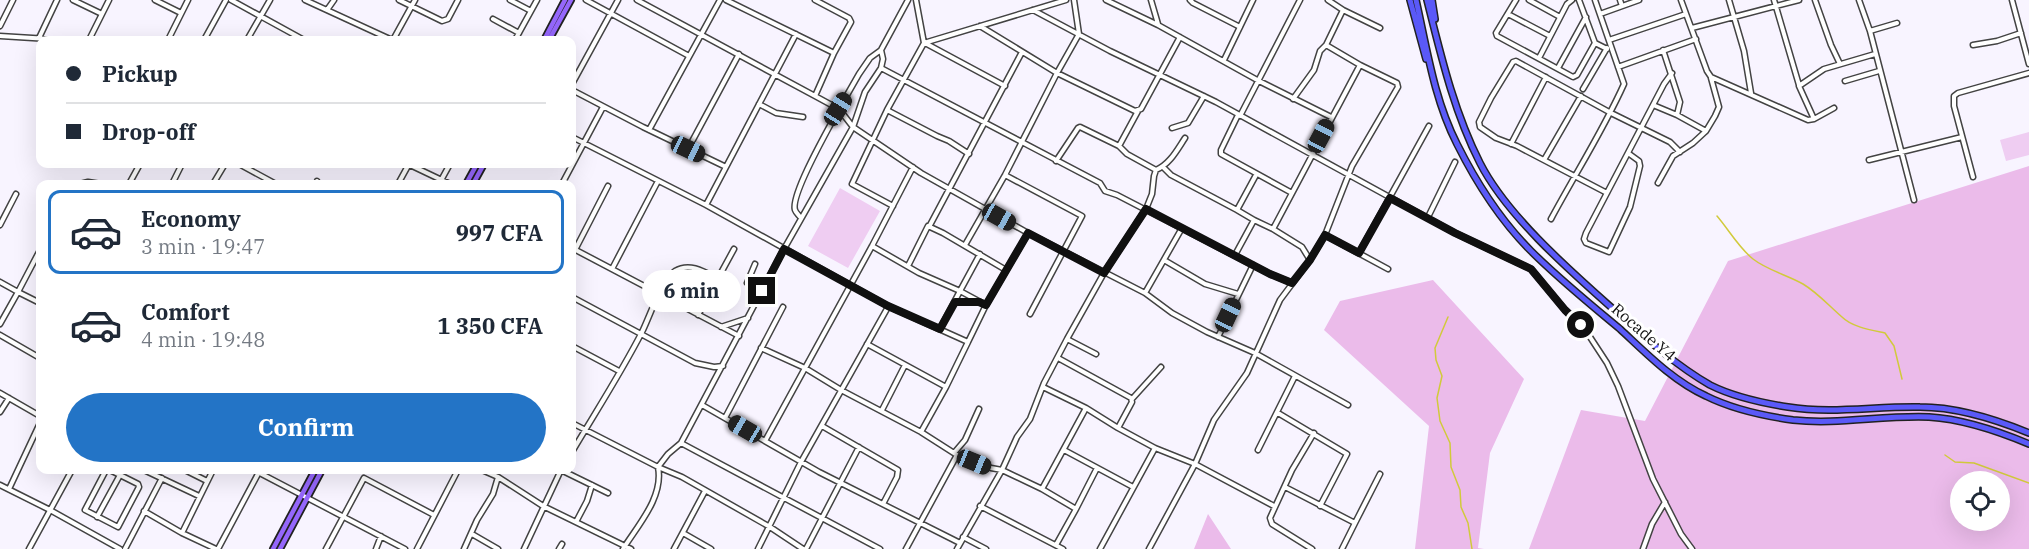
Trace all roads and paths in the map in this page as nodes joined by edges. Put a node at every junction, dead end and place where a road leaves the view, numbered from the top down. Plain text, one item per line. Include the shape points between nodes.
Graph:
1 (13, 0) edge
2 (57, 0) edge
3 (73, 0) edge
4 (109, 0) edge
5 (155, 0) edge
6 (188, 0) edge
7 (226, 0) edge
8 (231, 0) edge
9 (270, 0) edge
10 (306, 0) edge
11 (334, 0) edge
12 (399, 0) edge
13 (415, 0) edge
14 (458, 0) edge
15 (510, 0) edge
16 (537, 0) edge
17 (565, 0) edge
18 (571, 0) edge
19 (586, 0) edge
20 (618, 0) edge
21 (637, 0) edge
22 (720, 0) edge
23 (726, 0) edge
24 (815, 0) edge
25 (908, 0) edge
26 (916, 0) edge
27 (1066, 0) edge
28 (1074, 0) edge
29 (1106, 0) edge
30 (1152, 0) edge
31 (1190, 0) edge
32 (1253, 0) edge
33 (1300, 0) edge
34 (1328, 0) edge
35 (1410, 0) edge
36 (1416, 0) edge
37 (1427, 0) edge
38 (1432, 0) edge
39 (1516, 0) edge
40 (1529, 0) edge
41 (1544, 0) edge
42 (1572, 0) edge
43 (1579, 0) edge
44 (1595, 0) edge
45 (1620, 0) edge
46 (1639, 0) edge
47 (1681, 0) edge
48 (1729, 0) edge
49 (1774, 0) edge
50 (1799, 0) edge
51 (1815, 0) edge
52 (1859, 0) edge
53 (2012, 0) edge
54 (412, 6) junction
55 (1540, 6) junction
56 (1622, 6) junction
57 (1776, 7) junction
58 (327, 10) junction
59 (1033, 10) junction
60 (1343, 10) junction
61 (531, 11) junction
62 (181, 13) junction
63 (609, 13) junction
64 (102, 14) junction
65 (1508, 14) junction
66 (1600, 14) junction
67 (1686, 14) junction
68 (260, 15) junction
69 (1734, 16) junction
70 (1560, 17) junction
71 (1586, 17) junction
72 (493, 19) dead end
73 (1897, 24) dead end
74 (1158, 25) junction
75 (0, 26) edge
76 (980, 26) junction
77 (1240, 27) junction
78 (1380, 28) dead end
79 (1692, 28) junction
80 (1870, 31) junction
81 (519, 33) junction
82 (2029, 33) edge
83 (796, 34) junction
84 (1080, 34) junction
85 (2021, 34) junction
86 (702, 35) junction
87 (0, 36) edge
88 (40, 36) edge
89 (90, 36) edge
90 (170, 36) edge
91 (206, 36) edge
92 (249, 36) edge
93 (297, 36) edge
94 (384, 36) edge
95 (395, 36) edge
96 (517, 36) edge
97 (546, 36) edge
98 (551, 36) edge
99 (1550, 36) junction
100 (1180, 37) junction
101 (36, 38) edge
102 (1696, 39) junction
103 (1609, 42) junction
104 (924, 43) junction
105 (1595, 43) junction
106 (1326, 45) junction
107 (1973, 45) dead end
108 (1607, 49) junction
109 (881, 50) junction
110 (1663, 50) junction
111 (834, 52) junction
112 (1022, 52) junction
113 (739, 54) junction
114 (1875, 54) junction
115 (689, 56) junction
116 (1539, 58) junction
117 (1442, 59) junction
118 (1224, 60) junction
119 (1840, 64) junction
120 (2029, 64) edge
121 (1360, 65) junction
122 (1618, 67) junction
123 (881, 68) junction
124 (1558, 68) junction
125 (1879, 71) junction
126 (1057, 73) junction
127 (1672, 73) junction
128 (2029, 73) edge
129 (1431, 74) junction
130 (774, 75) junction
131 (1160, 75) junction
132 (576, 76) edge
133 (1546, 77) junction
134 (1711, 77) junction
135 (902, 80) junction
136 (1259, 81) junction
137 (1845, 81) dead end
138 (1005, 86) junction
139 (1799, 86) junction
140 (1583, 89) dead end
141 (576, 92) edge
142 (1752, 94) junction
143 (815, 96) junction
144 (1204, 96) junction
145 (1581, 96) junction
146 (1293, 99) junction
147 (759, 104) junction
148 (1653, 105) junction
149 (603, 107) junction
150 (1834, 108) dead end
151 (838, 109) junction
152 (887, 110) junction
153 (1138, 111) junction
154 (1611, 113) junction
155 (1677, 115) junction
156 (1239, 116) junction
157 (803, 117) dead end
158 (1331, 117) junction
159 (1814, 119) junction
160 (986, 123) junction
161 (1429, 126) dead end
162 (853, 127) junction
163 (1172, 128) dead end
164 (1641, 128) junction
165 (649, 130) junction
166 (1706, 131) junction
167 (1962, 137) junction
168 (1185, 138) dead end
169 (576, 139) edge
170 (872, 140) junction
171 (1022, 141) junction
172 (584, 144) junction
173 (1511, 144) junction
174 (1119, 146) junction
175 (688, 149) junction
176 (1680, 152) junction
177 (1628, 153) junction
178 (1900, 153) junction
179 (969, 154) junction
180 (1311, 154) junction
181 (576, 159) edge
182 (1544, 159) junction
183 (1869, 160) dead end
184 (1056, 161) junction
185 (1455, 162) dead end
186 (726, 167) junction
187 (913, 167) junction
188 (1163, 167) junction
189 (246, 168) edge
190 (416, 168) edge
191 (1156, 170) junction
192 (1005, 175) junction
193 (1256, 175) junction
194 (1349, 175) junction
195 (1574, 175) junction
196 (1973, 177) dead end
197 (269, 180) edge
198 (437, 180) edge
199 (658, 181) junction
200 (1658, 183) dead end
201 (608, 186) dead end
202 (949, 188) junction
203 (1292, 193) junction
204 (1607, 193) junction
205 (16, 194) dead end
206 (1390, 198) junction
207 (1914, 200) dead end
208 (706, 206) junction
209 (893, 206) junction
210 (985, 209) junction
211 (1146, 209) junction
212 (1238, 210) junction
213 (1428, 217) junction
214 (801, 218) junction
215 (1551, 219) dead end
216 (1254, 220) junction
217 (0, 225) edge
218 (929, 227) junction
219 (1182, 228) junction
220 (1273, 229) junction
221 (1028, 233) junction
222 (1325, 235) junction
223 (576, 244) edge
224 (965, 245) junction
225 (872, 246) junction
226 (734, 249) dead end
227 (784, 249) junction
228 (576, 251) edge
229 (1064, 251) junction
230 (1359, 253) junction
231 (981, 254) junction
232 (1235, 255) junction
233 (1164, 260) junction
234 (1310, 260) junction
235 (36, 261) edge
236 (755, 264) dead end
237 (1253, 265) junction
238 (908, 266) junction
239 (612, 269) junction
240 (1388, 269) dead end
241 (1006, 270) junction
242 (1104, 273) junction
243 (718, 279) junction
244 (0, 282) edge
245 (1292, 283) junction
246 (849, 286) junction
247 (762, 291) junction
248 (960, 291) junction
249 (18, 292) junction
250 (1145, 293) junction
251 (1238, 294) junction
252 (660, 295) junction
253 (576, 299) edge
254 (36, 301) edge
255 (955, 302) junction
256 (979, 302) junction
257 (986, 305) junction
258 (888, 306) junction
259 (783, 307) dead end
260 (1030, 314) dead end
261 (698, 315) junction
262 (749, 318) junction
263 (0, 324) edge
264 (721, 327) junction
265 (940, 329) junction
266 (641, 333) junction
267 (0, 335) edge
268 (739, 336) junction
269 (1218, 337) junction
270 (1067, 339) junction
271 (968, 342) junction
272 (867, 344) junction
273 (576, 348) edge
274 (761, 348) junction
275 (1255, 353) junction
276 (1096, 354) dead end
277 (36, 356) edge
278 (1058, 358) junction
279 (905, 365) junction
280 (723, 366) junction
281 (1161, 367) dead end
282 (805, 368) junction
283 (619, 371) junction
284 (1294, 376) junction
285 (946, 387) junction
286 (1043, 387) junction
287 (841, 390) junction
288 (0, 393) edge
289 (9, 398) junction
290 (1132, 399) junction
291 (702, 405) junction
292 (1348, 405) dead end
293 (1086, 408) junction
294 (979, 409) dead end
295 (882, 410) junction
296 (0, 412) edge
297 (1278, 413) junction
298 (36, 414) edge
299 (726, 418) junction
300 (576, 425) edge
301 (822, 426) junction
302 (1118, 428) junction
303 (585, 430) junction
304 (36, 432) edge
305 (921, 432) junction
306 (1314, 433) junction
307 (2029, 433) edge
308 (765, 441) junction
309 (681, 443) junction
310 (2029, 444) edge
311 (576, 445) edge
312 (859, 447) junction
313 (1155, 448) junction
314 (1064, 450) junction
315 (1258, 450) dead end
316 (956, 454) junction
317 (801, 462) junction
318 (1195, 464) junction
319 (658, 467) junction
320 (1097, 468) junction
321 (1002, 470) junction
322 (70, 474) edge
323 (106, 474) edge
324 (153, 474) edge
325 (193, 474) edge
326 (211, 474) edge
327 (258, 474) edge
328 (263, 474) edge
329 (313, 474) edge
330 (319, 474) edge
331 (456, 474) edge
332 (491, 474) edge
333 (559, 474) edge
334 (569, 474) edge
335 (1380, 474) dead end
336 (120, 475) joint
337 (498, 477) junction
338 (162, 478) junction
339 (207, 481) junction
340 (842, 483) junction
341 (0, 485) edge
342 (592, 485) junction
343 (1133, 487) junction
344 (1285, 487) junction
345 (9, 489) junction
346 (1042, 489) junction
347 (705, 491) junction
348 (608, 493) dead end
349 (305, 495) junction
350 (199, 496) junction
351 (784, 497) junction
352 (1665, 502) junction
353 (883, 504) junction
354 (543, 506) junction
355 (980, 506) junction
356 (1274, 506) junction
357 (1320, 506) junction
358 (1076, 508) junction
359 (50, 510) junction
360 (144, 511) junction
361 (434, 515) junction
362 (344, 516) junction
363 (97, 517) junction
364 (823, 517) junction
365 (576, 522) junction
366 (919, 522) junction
367 (1355, 523) junction
368 (770, 527) junction
369 (182, 533) junction
370 (683, 533) junction
371 (472, 534) junction
372 (381, 536) junction
373 (963, 537) junction
374 (960, 543) junction
375 (562, 544) dead end
376 (1056, 545) junction
377 (624, 547) edge
378 (29, 549) edge
379 (120, 549) edge
380 (125, 549) edge
381 (217, 549) edge
382 (273, 549) edge
383 (280, 549) edge
384 (326, 549) edge
385 (376, 549) edge
386 (405, 549) edge
387 (417, 549) edge
388 (464, 549) edge
389 (498, 549) edge
390 (524, 549) edge
391 (559, 549) edge
392 (631, 549) edge
393 (674, 549) edge
394 (711, 549) edge
395 (758, 549) edge
396 (803, 549) edge
397 (880, 549) edge
398 (906, 549) edge
399 (957, 549) edge
400 (986, 549) edge
401 (1063, 549) edge
402 (1100, 549) edge
403 (1149, 549) edge
404 (1312, 549) edge
405 (1342, 549) edge
406 (1643, 549) edge
407 (1692, 549) edge

1 - 75 street
2 - 88 street
3 - 64 street
4 - 64 street
5 - 62 street
6 - 62 street
7 - 91 street
8 - 68 street
9 - 68 street
10 - 58 street
11 - 58 street
12 - 54 street
13 - 54 street
14 - 54 street via 445,21
15 - 61 street
16 - 61 street
17 - 97 main road
18 - 98 main road
19 - 63 street
20 - 63 street
21 - 86 street
22 - 86 street
23 - 83 street
24 - 111 street via 851,22
25 - 109 street
26 - 104 street
27 - 59 street
28 - 84 street
29 - 74 street
30 - 74 street
31 - 77 street
32 - 77 street
33 - 136 street
34 - 60 street
35 - 129 highway
36 - 129 highway, Rocade Y4
37 - 117 highway, Rocade Y4
38 - 117 highway
39 - 65 street
40 - 55 street
41 - 55 street
42 - 70 street
43 - 71 street
44 - 66 street
45 - 56 street
46 - 56 street
47 - 67 street
48 - 69 street
49 - 57 street
50 - 57 street
51 - 119 street
52 - 80 street
53 - 85 street
54 - 95 street
55 - 70 street
56 - 66 street
57 - 69 street
57 - 139 street
58 - 94 street
59 - 76 street
59 - 84 street
60 - 78 street
60 - 106 street
61 - 81 street
62 - 90 street
63 - 115 street
63 - 132 street
64 - 89 street
65 - 99 street
65 - 116 street via 1497,36
66 - 103 street
67 - 79 street
67 - 103 street
68 - 92 street
68 - 93 street
69 - 79 street
69 - 142 street
70 - 99 street
71 - 105 street
71 - 124 street
72 - 81 street
73 - 80 street
74 - 100 street
76 - 104 street
76 - 112 street
77 - 118 street
79 - 102 street
80 - 114 street
81 - 96 street
82 - 85 street
83 - 111 street
83 - 130 street
84 - 126 street
84 - 131 street
85 - 107 street
85 - 120 street
86 - 113 street
86 - 115 street
87 - 101 street
99 - 116 street
100 - 118 street
100 - 131 street
102 - 110 street
102 - 134 street
103 - 108 street
103 - 122 street
104 - 135 street
104 - 138 street
105 - 108 street
105 - 124 street via 1577,75 1573,77
106 - 121 street
106 - 146 street
108 - 140 street
109 - 123 street
109 - 151 street via 858,74
110 - 122 street
110 - 127 street
111 - 143 street
112 - 126 street
112 - 138 street
113 - 130 street
113 - 175 street
114 - 119 street
114 - 125 street
115 - 165 street
116 - 124 street
117 - 307 highway, Rocade Y4 via 1460,120 1481,166 1509,206 1589,288 1690,373 1752,400 1791,408 1941,408 1970,413
118 - 136 street
119 - 139 street via 1816,73
121 - 158 street
121 - 194 street via 1398,87
122 - 154 street via 1624,84
123 - 135 street
123 - 162 street via 865,92
125 - 137 street
125 - 178 street
126 - 153 street
126 - 171 street
127 - 148 street
127 - 155 street via 1680,102
128 - 167 street via 1954,96
129 - 310 highway, Rocade Y4 via 1447,122 1471,171 1500,215 1530,250 1662,367 1704,396 1755,413 1793,420 1930,417 1994,431
130 - 143 street
130 - 147 street
131 - 144 street
131 - 153 street
133 - 145 street
133 - 173 street
133 - 173 street via 1513,62 1491,98 1480,127
134 - 142 street
134 - 166 street via 1719,107
135 - 152 street
135 - 160 street
136 - 146 street
136 - 156 street
138 - 160 street
139 - 159 street
141 - 149 street
142 - 159 street via 1808,120
143 - 151 street
144 - 156 street
144 - 163 street via 1188,123
145 - 154 street
145 - 182 street
146 - 158 street
147 - 157 street via 776,113
147 - 186 street
148 - 155 street
148 - 164 street
149 - 165 street
149 - 172 street
150 - 159 street
151 - 162 street
151 - 214 street via 803,178 795,209
152 - 170 street
152 - 179 street
153 - 174 street
154 - 164 street
154 - 195 street
155 - 166 street
156 - 180 street
156 - 193 street via 1221,154
158 - 180 street
160 - 171 street
160 - 179 street
161 - 206 street
162 - 170 street
162 - 214 street
164 - 176 street via 1670,142
164 - 177 street
165 - 175 street
166 - 176 street
167 - 178 street
167 - 196 street
168 - 188 street
169 - 172 street
170 - 187 street
170 - 209 street via 852,184
171 - 184 street
171 - 192 street
172 - 181 street
172 - 199 street
173 - 182 street
174 - 184 street via 1080,127
174 - 191 street
175 - 186 street
176 - 200 street via 1669,162
177 - 204 street
177 - 204 street via 1640,166 1630,207 1609,252 1584,239
178 - 183 street
178 - 207 street
179 - 202 street
180 - 194 street
180 - 203 street
182 - 195 street
184 - 211 street via 1100,183 1108,193
185 - 213 street
186 - 208 street
187 - 202 street
187 - 209 street
188 - 191 street
188 - 212 street
189 - 197 street
190 - 198 street
191 - 211 street
192 - 210 street
192 - 229 street via 1082,216
193 - 203 street
193 - 212 street
194 - 206 street
194 - 222 street
195 - 204 street
195 - 215 street
199 - 208 street
199 - 239 street
201 - 223 street
202 - 210 street
202 - 218 street
203 - 220 street
205 - 217 street
206 - 213 street
206 - 230 street
208 - 227 street
209 - 225 street
210 - 221 street
210 - 224 street
211 - 219 street
211 - 242 street
212 - 216 street
213 - 352 street via 1531,269 1585,330 1618,386
214 - 227 street
216 - 220 street
216 - 232 street
218 - 224 street
218 - 238 street
219 - 232 street
219 - 233 street
220 - 234 street via 1302,247
221 - 229 street
221 - 241 street
222 - 230 street
222 - 234 street
224 - 231 street
225 - 238 street
225 - 246 street
226 - 243 street
227 - 246 street
227 - 247 street
228 - 239 street
229 - 242 street
229 - 260 street
230 - 240 street
231 - 241 street
231 - 248 street
232 - 237 street
233 - 250 street
233 - 251 street via 1205,284
234 - 245 street
235 - 249 street
236 - 247 street via 747,283
237 - 245 street
237 - 251 street
238 - 248 street
239 - 252 street
241 - 257 street
242 - 250 street
242 - 270 street
243 - 252 street via 701,270 683,268 667,279
243 - 261 street
244 - 249 street
245 - 275 street via 1270,318
246 - 258 street
246 - 282 street
247 - 262 street
248 - 255 street
248 - 256 street
249 - 254 street
249 - 263 street
250 - 269 street via 1172,313
251 - 269 street
252 - 261 street
252 - 266 street
253 - 266 street
255 - 256 street
255 - 265 street
256 - 257 street
257 - 271 street
258 - 265 street
258 - 272 street
259 - 274 street
261 - 264 street
262 - 264 street
262 - 268 street
264 - 268 street
265 - 271 street
266 - 280 street via 695,363
266 - 283 street
267 - 277 street
268 - 280 street
269 - 275 street
270 - 276 street
270 - 278 street
271 - 285 street
272 - 279 street
272 - 287 street
273 - 283 street
274 - 282 street
274 - 299 street
275 - 284 street
275 - 318 street via 1247,373 1214,420
278 - 286 street
278 - 290 street
279 - 285 street
279 - 295 street
280 - 291 street
281 - 290 street
282 - 287 street
282 - 308 street
283 - 303 street
284 - 292 street
284 - 297 street
285 - 305 street
286 - 293 street
286 - 321 street
287 - 295 street
287 - 301 street
288 - 289 street
289 - 296 street
289 - 298 street
290 - 302 street
291 - 299 street
291 - 309 street
293 - 302 street
293 - 314 street
294 - 316 street
295 - 305 street
297 - 306 street
297 - 315 street
299 - 308 street
300 - 303 street
301 - 312 street
301 - 317 street
302 - 313 street
303 - 311 street
303 - 319 street
304 - 345 street
305 - 316 street
306 - 344 street
306 - 357 street via 1347,454
308 - 317 street
309 - 319 street
309 - 351 street
312 - 340 street
312 - 353 street via 899,472
313 - 318 street
313 - 343 street
314 - 320 street
314 - 346 street
316 - 321 street
316 - 366 street
317 - 340 street
317 - 351 street
318 - 356 street
318 - 403 street
319 - 347 street
319 - 377 street via 658,489
320 - 343 street
320 - 358 street
321 - 346 street
321 - 355 street
322 - 359 street
323 - 363 street via 85,508
324 - 338 street
325 - 339 street
326 - 339 street
327 - 381 street
328 - 349 street
329 - 349 main road
330 - 349 main road
331 - 361 street
332 - 337 street
333 - 354 street
334 - 342 street
335 - 367 street
336 - 363 street
336 - 363 street via 138,484 138,491 118,527
337 - 354 street
337 - 371 street via 494,494
338 - 350 street
338 - 360 street
339 - 350 street
340 - 353 street
340 - 364 street
341 - 345 street
342 - 348 street
342 - 365 street
343 - 402 street
344 - 356 street
344 - 357 street
345 - 359 street
346 - 358 street
347 - 368 street
347 - 370 street
349 - 362 street
349 - 382 main road
349 - 383 main road
350 - 369 street
351 - 364 street
351 - 368 street
352 - 406 street
352 - 407 street
353 - 366 street
354 - 365 street
354 - 390 street
355 - 373 street
355 - 376 street
356 - 404 street via 1270,521
357 - 367 street
358 - 376 street
359 - 378 street
359 - 379 street
360 - 369 street
360 - 380 street
361 - 362 street via 364,478
361 - 387 street
362 - 372 street
362 - 384 street
364 - 396 street
364 - 397 street
365 - 377 street
366 - 374 street
366 - 398 street
367 - 405 street
368 - 395 street
368 - 396 street
369 - 381 street
370 - 393 street
370 - 394 street
371 - 388 street
371 - 389 street
372 - 385 street
372 - 386 street
373 - 374 street
373 - 400 street
374 - 399 street
375 - 391 street
376 - 401 street
377 - 392 street

